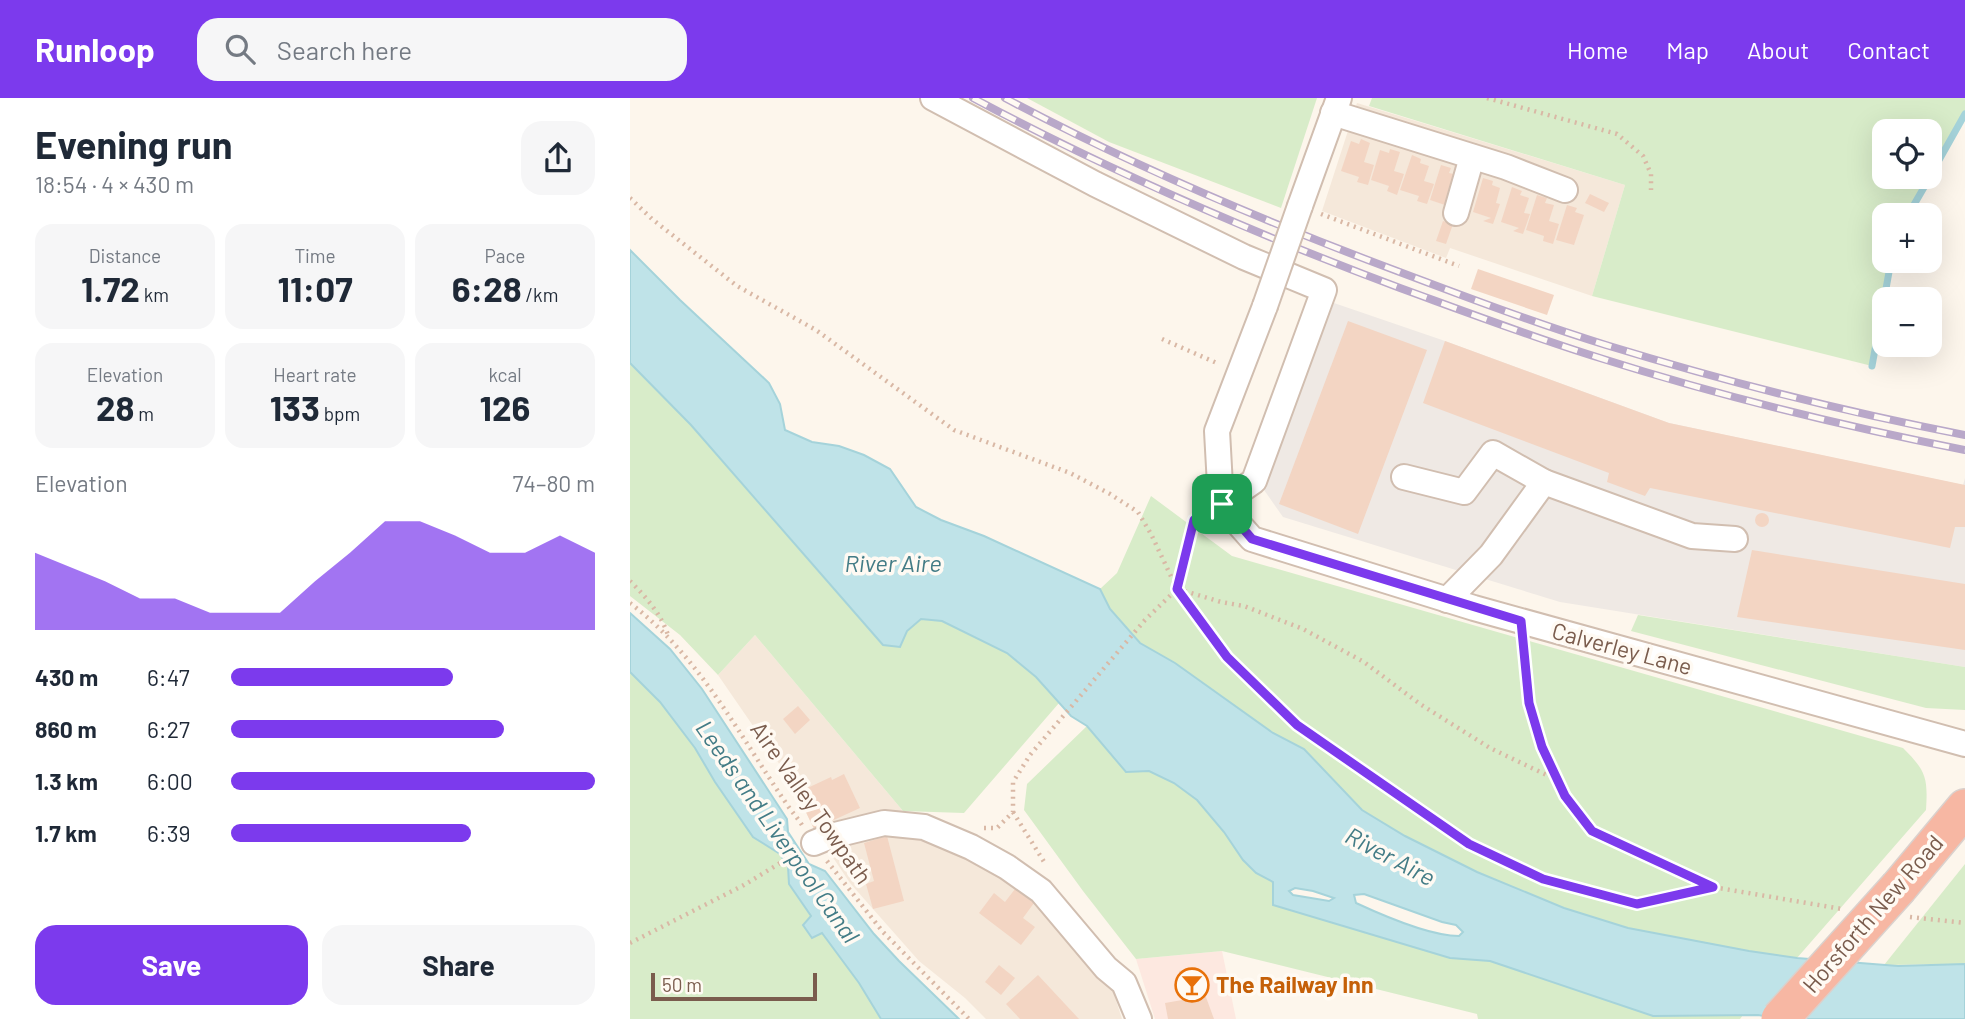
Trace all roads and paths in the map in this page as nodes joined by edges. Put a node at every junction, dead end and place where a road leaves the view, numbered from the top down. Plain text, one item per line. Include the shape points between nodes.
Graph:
1 (933, 98) edge
2 (1487, 98) edge
3 (1336, 106) edge
4 (1472, 157) junction
5 (1565, 190) dead end
6 (1651, 190) dead end
7 (630, 198) edge
8 (1311, 210) junction
9 (1455, 213) dead end
10 (1460, 266) dead end
11 (1162, 339) dead end
12 (1239, 373) junction
13 (1404, 477) dead end
14 (1544, 482) junction
15 (1222, 504) junction
16 (1735, 539) dead end
17 (630, 582) edge
18 (1177, 589) junction
19 (1447, 600) junction
20 (630, 603) edge
21 (1521, 621) junction
22 (669, 639) junction
23 (1965, 744) edge
24 (1557, 780) junction
25 (1965, 808) edge
26 (1013, 813) dead end
27 (814, 843) junction
28 (1713, 887) junction
29 (1902, 901) junction
30 (1843, 909) dead end
31 (1965, 923) edge
32 (630, 943) edge
33 (969, 1019) edge
34 (1139, 1019) edge
35 (1780, 1019) edge

1 - 15 street via 1120,197 1324,290 1254,481
2 - 6 path via 1617,134 1643,156 1651,174
3 - 4 street
3 - 8 street
4 - 5 street
4 - 9 street
7 - 18 path via 737,286 816,330 954,430 1070,473 1138,512
8 - 10 path
8 - 12 street, bridge
11 - 12 path
12 - 15 street via 1217,431
13 - 14 street via 1465,492 1493,453
14 - 16 street via 1692,536
14 - 19 street via 1491,555
15 - 18 path via 1194,520
15 - 19 street, Calverley Lane via 1252,539
17 - 22 path via 664,622
18 - 24 path via 1244,606 1303,629 1364,662 1490,748
18 - 26 path via 1030,755 1013,782
18 - 28 path via 1227,657 1297,725 1469,844 1543,879 1637,904
19 - 21 street, Calverley Lane
20 - 22 path, Aire Valley Towpath
21 - 23 street, Calverley Lane
21 - 24 path via 1529,703
22 - 27 path, Aire Valley Towpath via 699,671
24 - 28 path via 1592,831
25 - 29 highway, Horsforth New Road
27 - 32 path
27 - 33 path, Aire Valley Towpath via 883,932
27 - 34 street via 884,823 924,827 971,847 1041,891 1124,983
28 - 30 path
29 - 31 path
29 - 35 highway, Horsforth New Road, bridge

